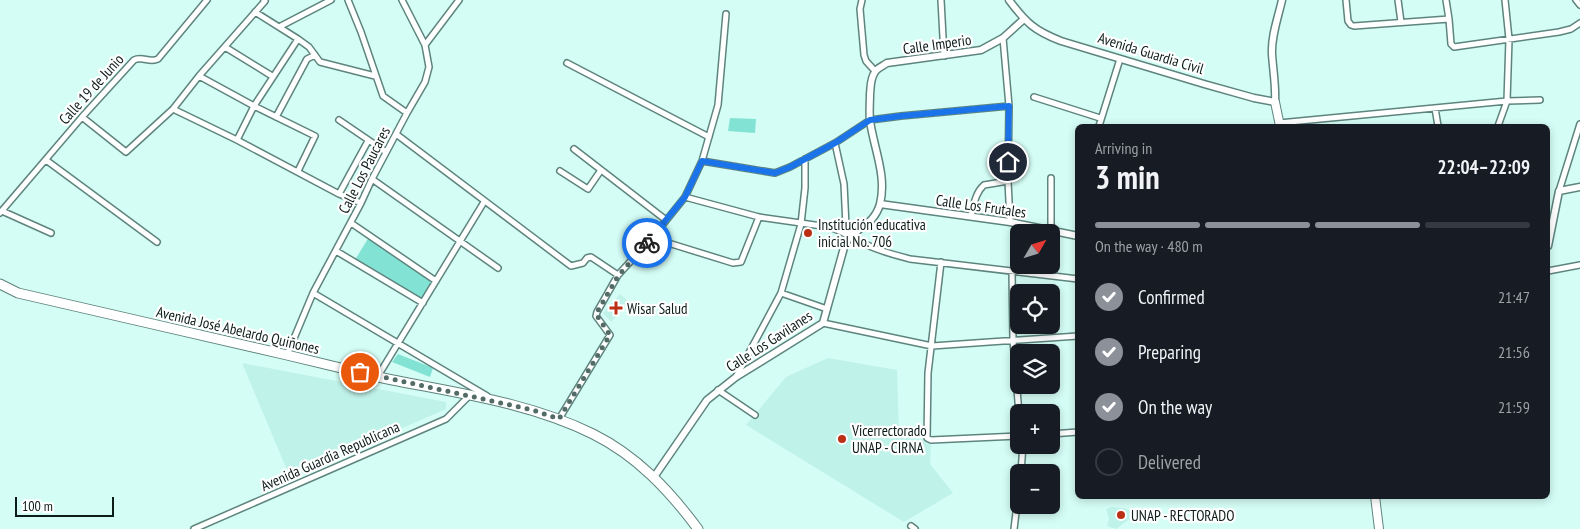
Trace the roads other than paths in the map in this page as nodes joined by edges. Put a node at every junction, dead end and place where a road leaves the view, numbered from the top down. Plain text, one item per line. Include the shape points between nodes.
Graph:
1 (207, 0) edge
2 (264, 0) edge
3 (332, 0) edge
4 (348, 0) edge
5 (402, 0) edge
6 (459, 0) edge
7 (862, 0) edge
8 (942, 0) edge
9 (1009, 0) edge
10 (1282, 0) edge
11 (1346, 0) edge
12 (1398, 0) edge
13 (1446, 0) edge
14 (1505, 0) edge
15 (1576, 0) edge
16 (1580, 5) edge
17 (255, 12) junction
18 (726, 14) dead end
19 (1024, 18) junction
20 (1449, 19) junction
21 (1401, 22) junction
22 (1580, 24) edge
23 (279, 27) junction
24 (1003, 38) junction
25 (298, 39) junction
26 (1509, 39) junction
27 (425, 45) junction
28 (225, 47) junction
29 (315, 55) junction
30 (944, 56) junction
31 (1120, 59) junction
32 (567, 63) dead end
33 (875, 70) junction
34 (198, 76) junction
35 (272, 76) junction
36 (375, 76) junction
37 (1034, 96) dead end
38 (1540, 100) dead end
39 (1507, 101) junction
40 (1275, 102) junction
41 (254, 106) junction
42 (1009, 106) junction
43 (172, 108) junction
44 (1435, 108) junction
45 (407, 113) junction
46 (82, 117) junction
47 (276, 117) junction
48 (1100, 118) junction
49 (339, 120) dead end
50 (870, 120) junction
51 (1099, 124) edge
52 (1279, 124) edge
53 (1288, 124) edge
54 (1438, 124) edge
55 (1499, 124) edge
56 (1580, 124) edge
57 (396, 134) junction
58 (709, 138) junction
59 (237, 140) junction
60 (368, 141) junction
61 (835, 143) junction
62 (574, 149) dead end
63 (386, 152) junction
64 (805, 159) junction
65 (46, 160) junction
66 (702, 161) junction
67 (601, 170) junction
68 (560, 171) dead end
69 (298, 172) junction
70 (1051, 178) dead end
71 (372, 179) junction
72 (1008, 181) junction
73 (1580, 187) edge
74 (1559, 191) junction
75 (339, 194) junction
76 (685, 197) junction
77 (484, 202) junction
78 (361, 203) junction
79 (880, 204) junction
80 (1, 212) edge
81 (971, 216) junction
82 (759, 217) junction
83 (666, 220) junction
84 (1010, 222) junction
85 (351, 223) junction
86 (801, 224) junction
87 (1019, 224) edge
88 (1051, 224) edge
89 (51, 233) dead end
90 (1060, 233) edge
91 (850, 235) junction
92 (1075, 235) edge
93 (1550, 236) edge
94 (652, 238) junction
95 (461, 240) junction
96 (157, 242) dead end
97 (336, 251) junction
98 (941, 262) junction
99 (1580, 265) edge
100 (498, 268) dead end
101 (1010, 271) edge
102 (1550, 272) edge
103 (1012, 274) edge
104 (1038, 274) edge
105 (618, 276) junction
106 (1075, 279) edge
107 (436, 281) junction
108 (0, 284) edge
109 (313, 293) junction
110 (781, 293) junction
111 (423, 303) junction
112 (827, 309) junction
113 (823, 323) junction
114 (1075, 336) edge
115 (1013, 340) junction
116 (398, 343) junction
117 (932, 346) junction
118 (287, 355) junction
119 (378, 376) junction
120 (736, 377) junction
121 (718, 390) junction
122 (470, 395) junction
123 (498, 402) junction
124 (1018, 404) edge
125 (755, 415) dead end
126 (559, 419) junction
127 (1075, 432) edge
128 (1060, 433) edge
129 (1010, 436) edge
130 (654, 477) junction
131 (1375, 499) edge
132 (1016, 514) edge
133 (194, 529) edge
134 (698, 529) edge
135 (1014, 529) edge
136 (1379, 529) edge

1 - 46 street, Calle 19 de Junio via 158,59 134,60
2 - 17 street
3 - 23 street
4 - 36 street
5 - 27 street, Calle Los Paucares
6 - 27 street
7 - 33 street via 864,55
8 - 30 street
9 - 19 street, Avenida Guardia Civil
10 - 40 street via 1272,38
11 - 21 street via 1351,25
12 - 21 street
13 - 20 street
14 - 26 street
15 - 16 street
17 - 23 street
17 - 28 street
18 - 58 street via 718,105
19 - 24 street, Calle Imperio
19 - 31 street, Avenida Guardia Civil via 1048,36
20 - 21 street
20 - 26 street via 1454,47
22 - 26 street via 1559,32
23 - 25 street
24 - 30 street, Calle Imperio via 981,50
24 - 42 street
25 - 29 street
25 - 35 street
26 - 39 street
27 - 45 street, Calle Los Paucares via 429,67 425,82
28 - 34 street
28 - 35 street
29 - 36 street via 320,62
29 - 47 street via 307,59
30 - 33 street, Calle Imperio via 887,63
31 - 40 street, Avenida Guardia Civil
31 - 48 street
32 - 58 street
33 - 50 street via 871,80
34 - 41 street
34 - 43 street
35 - 41 street
36 - 45 street via 383,96
37 - 48 street
38 - 39 street
39 - 44 street
39 - 55 street
40 - 52 main road
41 - 47 street
41 - 59 street
42 - 50 street
42 - 72 street
43 - 46 street via 126,152
43 - 59 street
44 - 53 street
44 - 54 street
45 - 57 street, Calle Los Paucares
46 - 65 street, Calle 19 de Junio
47 - 69 street via 315,136
48 - 51 street
49 - 60 street
50 - 61 street
50 - 79 street via 881,172
56 - 74 street
57 - 63 street, Calle Los Paucares
57 - 77 street
58 - 66 street
59 - 69 street
60 - 63 street
60 - 75 street
61 - 64 street
61 - 91 street
62 - 67 street
63 - 71 street, Calle Los Paucares
64 - 66 street via 775,173
64 - 86 street
65 - 80 street, Calle 19 de Junio
65 - 96 street
66 - 76 street
67 - 68 street via 588,189
67 - 83 street
69 - 75 street
70 - 88 street
71 - 78 street, Calle Los Paucares
71 - 95 street
72 - 81 street via 984,185 976,196
72 - 84 street
73 - 74 street
74 - 93 street
75 - 78 street
76 - 82 street
76 - 83 street
77 - 95 street
77 - 105 street via 571,266 591,257
78 - 85 street, Calle Los Paucares
79 - 81 street, Calle Los Frutales
79 - 91 street via 870,222
80 - 89 street
81 - 84 street, Calle Los Frutales
82 - 86 street
82 - 94 street via 741,262 737,263
83 - 94 street
84 - 87 street, Calle Los Frutales
85 - 97 street, Calle Los Paucares
85 - 107 street
86 - 91 street
86 - 110 street
90 - 92 street, Calle Los Frutales
91 - 98 street via 889,253
91 - 112 street, Calle Los Gavilanes
94 - 105 street
95 - 100 street
95 - 107 street
97 - 109 street, Calle Los Paucares
97 - 111 street
98 - 101 street
98 - 117 street
99 - 102 street
103 - 115 street
104 - 106 street
105 - 126 street via 596,314 610,335
107 - 111 street
108 - 118 main road, Avenida José Abelardo Quiñones via 18,293
109 - 116 street
109 - 118 street, Calle Los Paucares
110 - 112 street
110 - 120 street
111 - 116 street
112 - 113 street, Calle Los Gavilanes
113 - 117 street
113 - 120 street, Calle Los Gavilanes
114 - 115 street
115 - 117 street
115 - 124 street
116 - 119 street
116 - 123 street
117 - 129 street via 928,373 928,438
118 - 119 main road, Avenida José Abelardo Quiñones
119 - 122 main road, Avenida José Abelardo Quiñones
120 - 121 street, Calle Los Gavilanes
121 - 125 street
121 - 130 street, Calle Los Gavilanes via 694,416
122 - 123 main road, Avenida José Abelardo Quiñones
122 - 133 street, Avenida Guardia Republicana via 446,418
123 - 126 main road, Avenida José Abelardo Quiñones
126 - 130 main road, Avenida José Abelardo Quiñones via 617,447
127 - 128 street
130 - 134 main road, Avenida José Abelardo Quiñones
131 - 136 main road
132 - 135 street

